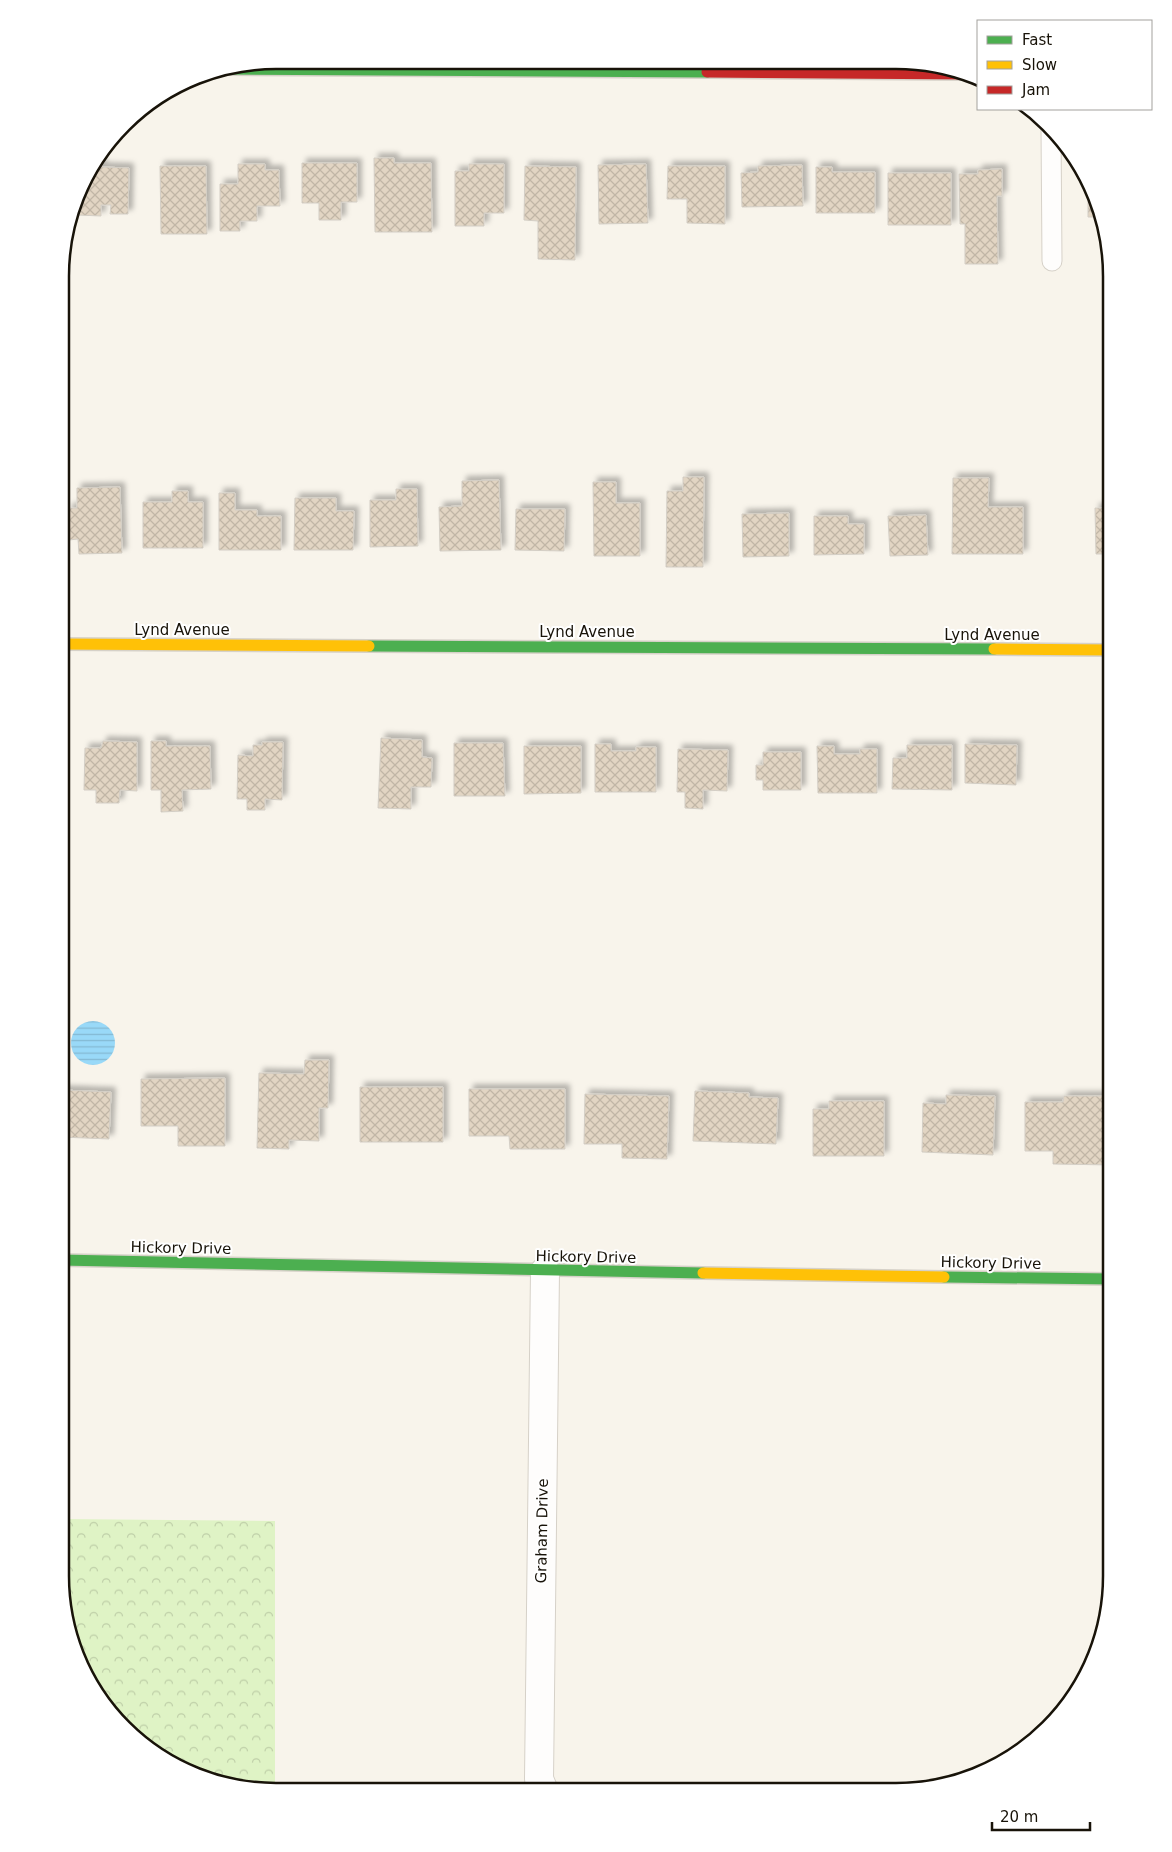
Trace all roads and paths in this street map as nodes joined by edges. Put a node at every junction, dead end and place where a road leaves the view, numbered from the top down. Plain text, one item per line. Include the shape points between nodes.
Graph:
1 (261, 69) edge
2 (940, 74) edge
3 (1052, 139) edge
4 (1052, 261) dead end
5 (69, 644) edge
6 (1103, 650) edge
7 (69, 1260) edge
8 (545, 1271) junction
9 (1103, 1280) edge
10 (541, 1783) edge

1 - 2 street
3 - 4 lane
5 - 6 street, Lynd Avenue
7 - 8 street, Hickory Drive
8 - 9 street, Hickory Drive
8 - 10 street, Graham Drive

